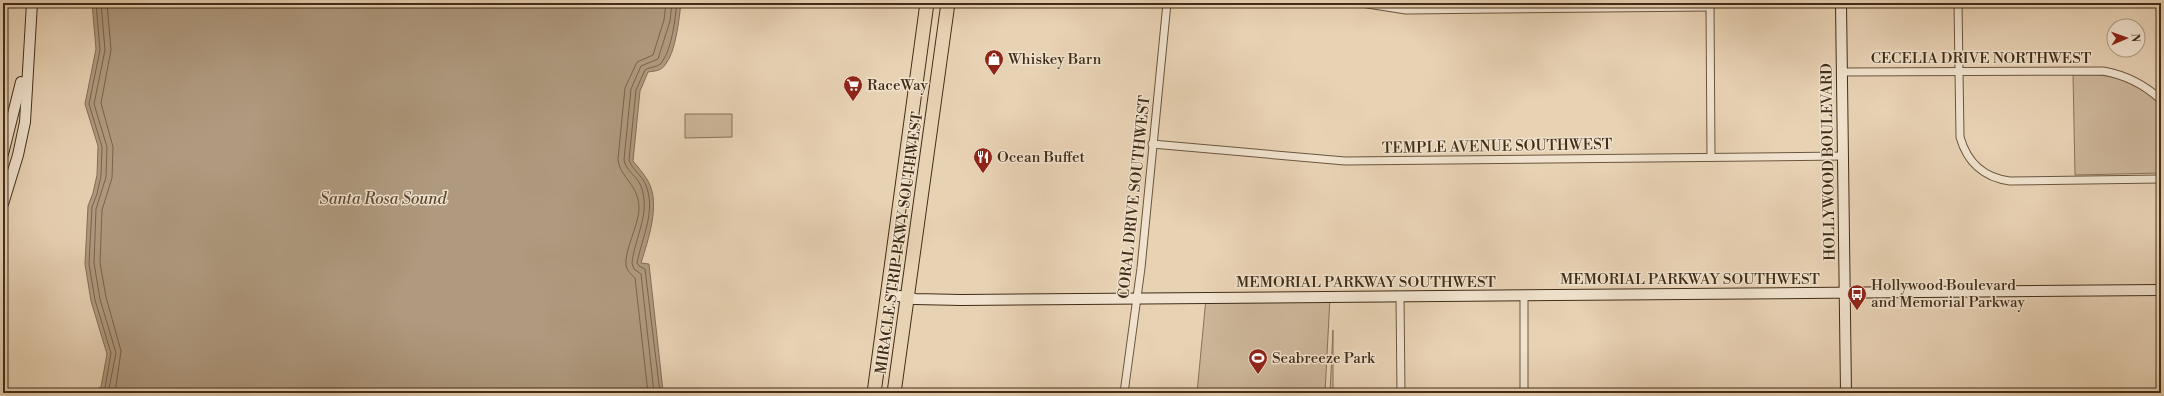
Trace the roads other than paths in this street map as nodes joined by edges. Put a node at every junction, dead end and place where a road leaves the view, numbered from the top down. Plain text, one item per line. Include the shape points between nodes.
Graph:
1 (32, 3) edge
2 (927, 3) edge
3 (948, 3) edge
4 (1167, 3) edge
5 (1361, 3) edge
6 (1841, 3) edge
7 (1958, 3) edge
8 (1710, 5) edge
9 (1583, 6) edge
10 (1416, 7) edge
11 (28, 55) junction
12 (1959, 71) junction
13 (1842, 72) junction
14 (2161, 100) edge
15 (1152, 144) junction
16 (3, 154) edge
17 (1843, 156) junction
18 (1711, 157) junction
19 (2161, 179) edge
20 (3, 204) edge
21 (2161, 290) edge
22 (1844, 293) junction
23 (888, 294) junction
24 (1524, 295) junction
25 (1400, 296) junction
26 (907, 297) junction
27 (1137, 298) junction
28 (874, 393) edge
29 (894, 393) edge
30 (1124, 393) edge
31 (1401, 393) edge
32 (1524, 393) edge
33 (1846, 393) edge

1 - 11 street
2 - 23 highway, MIRACLE STRIP PKWY SOUTHWEST
3 - 26 highway, MIRACLE STRIP PKWY SOUTHWEST
4 - 15 street, CORAL DRIVE SOUTHWEST
5 - 10 street via 1394,9
6 - 13 street, HOLLYWOOD BOULEVARD
7 - 12 street
8 - 9 street
8 - 18 street
9 - 10 street
11 - 16 street
11 - 20 street via 25,122
12 - 13 street, CECELIA DRIVE NORTHWEST
12 - 14 street, CECELIA DRIVE NORTHWEST via 2103,71 2128,77 2142,84
12 - 19 street via 1962,145 1972,162 1987,175 2010,181
13 - 17 street, HOLLYWOOD BOULEVARD
15 - 18 street, TEMPLE AVENUE SOUTHWEST via 1345,161
15 - 27 street, CORAL DRIVE SOUTHWEST
17 - 18 street, TEMPLE AVENUE SOUTHWEST
17 - 22 street, HOLLYWOOD BOULEVARD
21 - 22 street, MEMORIAL PARKWAY SOUTHWEST
22 - 24 street, MEMORIAL PARKWAY SOUTHWEST
22 - 33 street, HOLLYWOOD BOULEVARD
23 - 26 street, MEMORIAL PARKWAY SOUTHWEST
23 - 28 highway, MIRACLE STRIP PKWY SOUTHWEST
24 - 25 street, MEMORIAL PARKWAY SOUTHWEST
24 - 32 street
25 - 27 street, MEMORIAL PARKWAY SOUTHWEST
25 - 31 street
26 - 27 street, MEMORIAL PARKWAY SOUTHWEST via 961,300
26 - 29 highway, MIRACLE STRIP PKWY SOUTHWEST
27 - 30 street, CORAL DRIVE SOUTHWEST

